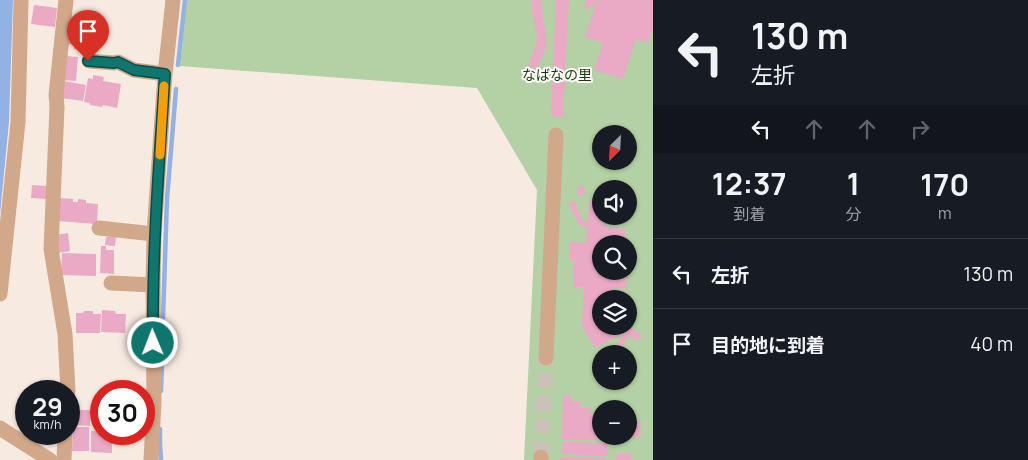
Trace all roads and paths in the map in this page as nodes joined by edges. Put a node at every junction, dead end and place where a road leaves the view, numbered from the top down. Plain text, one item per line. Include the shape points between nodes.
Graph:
1 (21, 0) edge
2 (66, 0) edge
3 (173, 0) edge
4 (88, 61) dead end
5 (165, 74) junction
6 (556, 135) dead end
7 (99, 228) dead end
8 (154, 234) junction
9 (111, 283) dead end
10 (153, 285) junction
11 (0, 294) edge
12 (546, 358) tunnel mouth
13 (68, 380) edge
14 (0, 428) edge
15 (65, 445) edge
16 (50, 460) edge
17 (64, 460) edge
18 (151, 460) edge

1 - 11 street via 18,122
2 - 13 street via 56,95 51,249 66,334
3 - 5 street
4 - 5 street via 118,62 134,70
5 - 8 street
6 - 12 street
7 - 8 street
8 - 10 street
9 - 10 street
10 - 18 street
14 - 16 street
15 - 17 street

